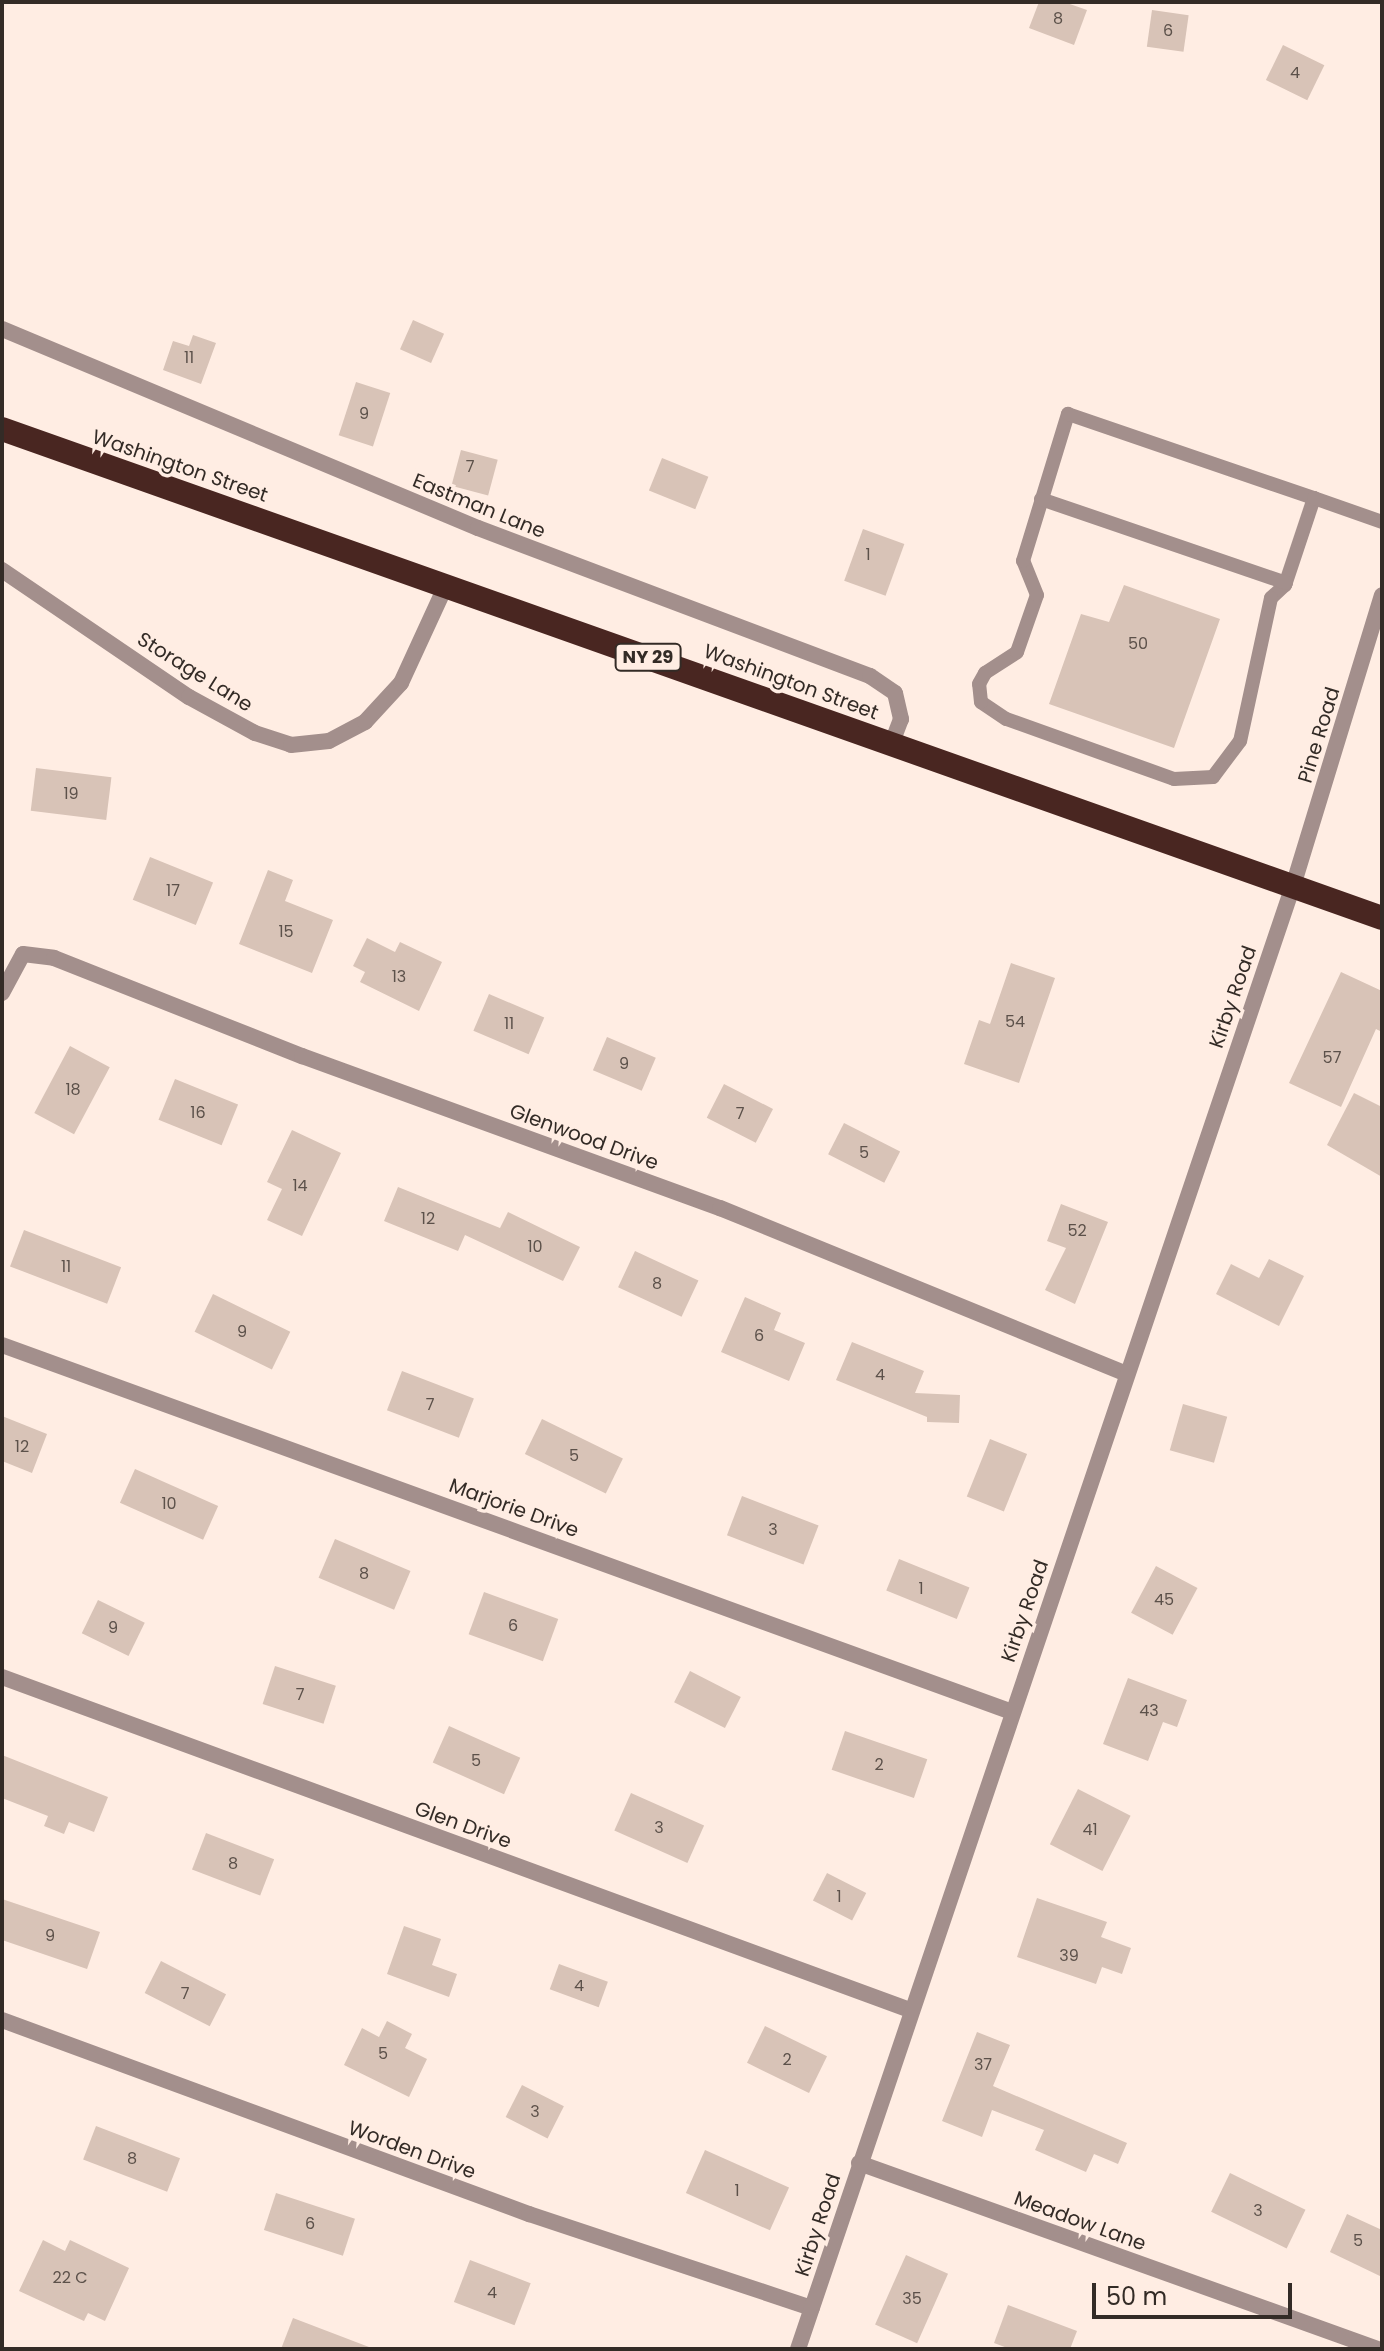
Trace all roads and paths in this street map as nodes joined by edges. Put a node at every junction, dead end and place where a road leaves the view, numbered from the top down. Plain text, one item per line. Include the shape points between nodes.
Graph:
1 (2, 329) edge
2 (2, 429) edge
3 (1314, 498) junction
4 (1041, 499) junction
5 (1382, 522) edge
6 (2, 570) edge
7 (1286, 583) junction
8 (446, 585) junction
9 (1382, 595) edge
10 (892, 743) junction
11 (1293, 886) junction
12 (1382, 918) edge
13 (2, 993) edge
14 (2, 1345) edge
15 (1126, 1374) junction
16 (2, 1677) edge
17 (1012, 1712) junction
18 (910, 2010) junction
19 (2, 2020) edge
20 (859, 2163) junction
21 (812, 2308) junction
22 (798, 2349) edge
23 (1378, 2349) edge

1 - 10 street, Eastman Lane via 492,533 870,676 895,693 901,719
2 - 8 highway, Washington Street / NY 29
3 - 4 lane via 1068,414
3 - 5 lane
3 - 7 lane
4 - 7 lane
4 - 7 lane via 1023,561 1037,595 1017,652 985,673 979,684 981,702 1006,719 1174,779 1213,777 1240,741 1271,598
6 - 8 street, Storage Lane via 189,697 255,733 291,745 329,741 365,722 401,683
8 - 10 highway, Washington Street / NY 29
9 - 11 street, Pine Road
10 - 11 highway, Washington Street / NY 29
11 - 12 highway, Washington Street / NY 29
11 - 15 street, Kirby Road
13 - 15 street, Glenwood Drive via 23,954 54,958 302,1056 720,1208
14 - 17 street, Marjorie Drive
15 - 17 street, Kirby Road
16 - 18 street, Glen Drive
17 - 18 street, Kirby Road
18 - 20 street, Kirby Road
19 - 21 street, Worden Drive via 529,2214
20 - 21 street, Kirby Road
20 - 23 street, Meadow Lane
21 - 22 street, Kirby Road

